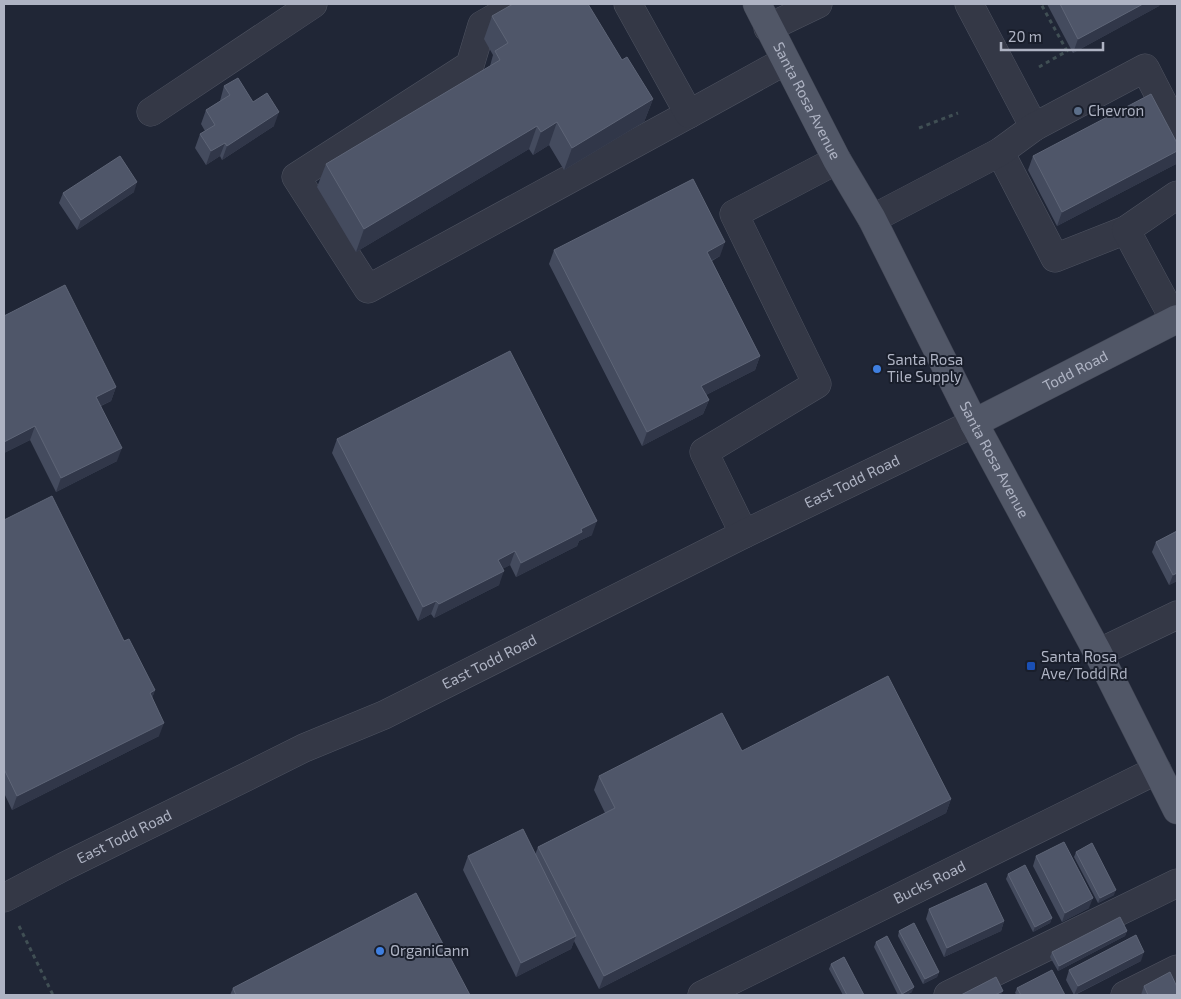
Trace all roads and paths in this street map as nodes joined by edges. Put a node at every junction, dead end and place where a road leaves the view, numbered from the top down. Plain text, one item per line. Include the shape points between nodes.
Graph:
1 (313, 4) edge
2 (519, 4) edge
3 (628, 4) edge
4 (756, 4) edge
5 (818, 4) edge
6 (969, 4) edge
7 (1042, 4) edge
8 (768, 28) junction
9 (785, 61) junction
10 (1038, 67) dead end
11 (151, 112) dead end
12 (958, 113) dead end
13 (689, 114) junction
14 (1034, 127) junction
15 (919, 128) dead end
16 (1177, 130) edge
17 (1000, 152) junction
18 (837, 160) junction
19 (1177, 195) edge
20 (872, 219) junction
21 (1126, 230) junction
22 (1176, 320) edge
23 (974, 423) junction
24 (744, 534) junction
25 (1177, 615) edge
26 (1098, 653) junction
27 (1157, 770) junction
28 (1177, 810) edge
29 (1177, 883) edge
30 (4, 898) edge
31 (1177, 969) edge
32 (53, 995) edge
33 (702, 995) edge
34 (948, 995) edge
35 (1125, 995) edge

1 - 11 street
2 - 13 street via 482,26 470,65 296,177 368,289
3 - 13 street
4 - 8 main road, Santa Rosa Avenue
5 - 8 street
6 - 14 street
7 - 10 path via 1067,51
8 - 9 main road, Santa Rosa Avenue
9 - 13 street
9 - 18 main road, Santa Rosa Avenue
12 - 15 path
14 - 16 street via 1145,68
14 - 17 street
17 - 20 street
17 - 21 street via 1055,258
18 - 20 main road, Santa Rosa Avenue
18 - 24 street via 734,214 817,384 704,452
19 - 21 street
20 - 23 main road, Santa Rosa Avenue
21 - 22 street
22 - 23 main road, Todd Road
23 - 24 street, East Todd Road
23 - 26 main road, Santa Rosa Avenue
24 - 30 street, East Todd Road via 384,715 304,748
25 - 26 street
26 - 27 main road, Santa Rosa Avenue
27 - 28 main road, Santa Rosa Avenue
27 - 33 street, Bucks Road
29 - 34 street
30 - 32 path
31 - 35 street

